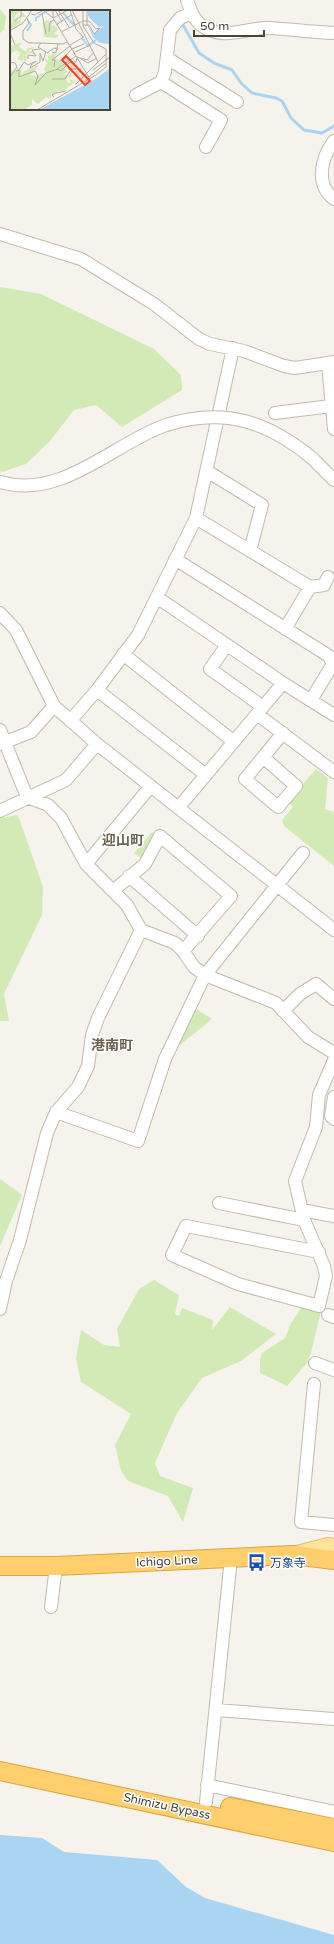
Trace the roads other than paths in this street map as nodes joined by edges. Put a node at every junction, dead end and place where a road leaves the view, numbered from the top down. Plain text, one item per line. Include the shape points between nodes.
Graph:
1 (187, 0) edge
2 (192, 13) junction
3 (334, 33) edge
4 (167, 58) junction
5 (161, 82) junction
6 (136, 95) dead end
7 (237, 102) dead end
8 (334, 141) edge
9 (206, 147) dead end
10 (334, 200) edge
11 (0, 234) edge
12 (233, 348) junction
13 (331, 363) edge
14 (332, 409) edge
15 (275, 413) dead end
16 (334, 429) edge
17 (207, 471) junction
18 (334, 480) edge
19 (0, 482) edge
20 (196, 518) junction
21 (250, 550) junction
22 (175, 559) junction
23 (328, 577) dead end
24 (310, 587) junction
25 (158, 598) junction
26 (0, 613) edge
27 (285, 629) junction
28 (227, 645) junction
29 (123, 654) junction
30 (283, 683) junction
31 (97, 690) junction
32 (311, 700) junction
33 (54, 706) junction
34 (260, 710) junction
35 (334, 715) edge
36 (70, 721) junction
37 (283, 733) junction
38 (2, 738) edge
39 (233, 741) junction
40 (97, 744) junction
41 (263, 758) junction
42 (334, 772) edge
43 (206, 776) junction
44 (151, 786) junction
45 (27, 797) junction
46 (179, 807) junction
47 (0, 810) edge
48 (303, 853) dead end
49 (86, 864) junction
50 (129, 876) junction
51 (278, 885) junction
52 (114, 890) junction
53 (141, 930) junction
54 (334, 930) edge
55 (198, 936) junction
56 (183, 951) junction
57 (206, 975) junction
58 (334, 999) edge
59 (284, 1011) junction
60 (334, 1054) edge
61 (334, 1060) edge
62 (334, 1097) edge
63 (56, 1112) junction
64 (334, 1119) edge
65 (219, 1203) dead end
66 (303, 1215) junction
67 (334, 1216) edge
68 (319, 1252) junction
69 (329, 1267) edge
70 (3, 1280) edge
71 (0, 1309) edge
72 (315, 1363) dead end
73 (334, 1370) edge
74 (314, 1384) dead end
75 (334, 1525) edge
76 (334, 1546) edge
77 (293, 1555) junction
78 (231, 1558) junction
79 (334, 1560) edge
80 (0, 1566) edge
81 (56, 1566) junction
82 (52, 1607) dead end
83 (216, 1710) junction
84 (334, 1719) edge
85 (0, 1760) edge
86 (0, 1771) edge
87 (207, 1794) junction
88 (334, 1812) edge
89 (334, 1828) edge
90 (334, 1842) edge

1 - 2 street
2 - 3 street via 199,24 216,33 266,28
2 - 4 street via 180,18 170,30
4 - 5 street
4 - 7 street
5 - 6 street
5 - 9 street via 221,120
8 - 10 street via 324,161 322,178 325,191
11 - 12 street via 81,259 154,304 199,339 210,344
12 - 13 street via 295,368
12 - 17 street
13 - 14 street
14 - 15 street
14 - 16 street
17 - 20 street
17 - 21 street via 262,505
18 - 19 street, bridge via 312,458 276,433 229,417 190,418 149,431 71,476 44,483 19,485
20 - 21 street
20 - 22 street
21 - 24 street
22 - 25 street
22 - 27 street
23 - 24 street via 324,585
24 - 27 street
25 - 28 street
25 - 29 street via 138,635
26 - 33 street via 16,630
27 - 32 street via 329,656 333,664
28 - 30 street
28 - 34 street via 210,669
29 - 31 street
29 - 39 street
30 - 32 street
30 - 34 street
31 - 36 street
31 - 43 street
32 - 35 street
33 - 36 street
33 - 38 street via 31,732
34 - 37 street
34 - 39 street
36 - 40 street
37 - 41 street
37 - 42 street
38 - 45 street
39 - 43 street
40 - 44 street
40 - 45 street via 66,780
41 - 41 street via 245,779 278,807 296,786
43 - 46 street
44 - 46 street
44 - 49 street
45 - 47 street
45 - 49 street via 48,805 61,818
46 - 51 street
48 - 51 street
49 - 52 street
50 - 52 street
50 - 55 street
50 - 55 street via 145,864 160,836 231,896
51 - 54 street
51 - 57 street
52 - 53 street via 127,905
53 - 56 street via 175,943
53 - 63 street via 98,1018 92,1036 88,1066 78,1087
55 - 56 street
56 - 57 street via 194,967
57 - 59 street via 276,1003
57 - 63 street via 165,1059 138,1140
58 - 59 street via 316,984 300,994
59 - 60 street via 308,1037
61 - 66 street via 319,1095 316,1127 295,1181
62 - 64 street via 331,1116
63 - 70 street via 47,1133 20,1240
65 - 66 street
66 - 67 street
66 - 68 street
68 - 69 street
68 - 69 street via 186,1226 172,1255 238,1284 318,1306
70 - 71 street
72 - 73 street
74 - 75 street via 301,1522
76 - 77 main road
77 - 78 highway, Ichigo Line
77 - 79 highway, Ichigo Line
78 - 81 highway, Ichigo Line
78 - 83 street
80 - 81 highway, Ichigo Line
81 - 82 street
83 - 84 street
83 - 87 street
85 - 87 highway, Shimizu Bypass
86 - 90 highway, Shimizu Bypass
87 - 88 street
87 - 89 highway, Shimizu Bypass

